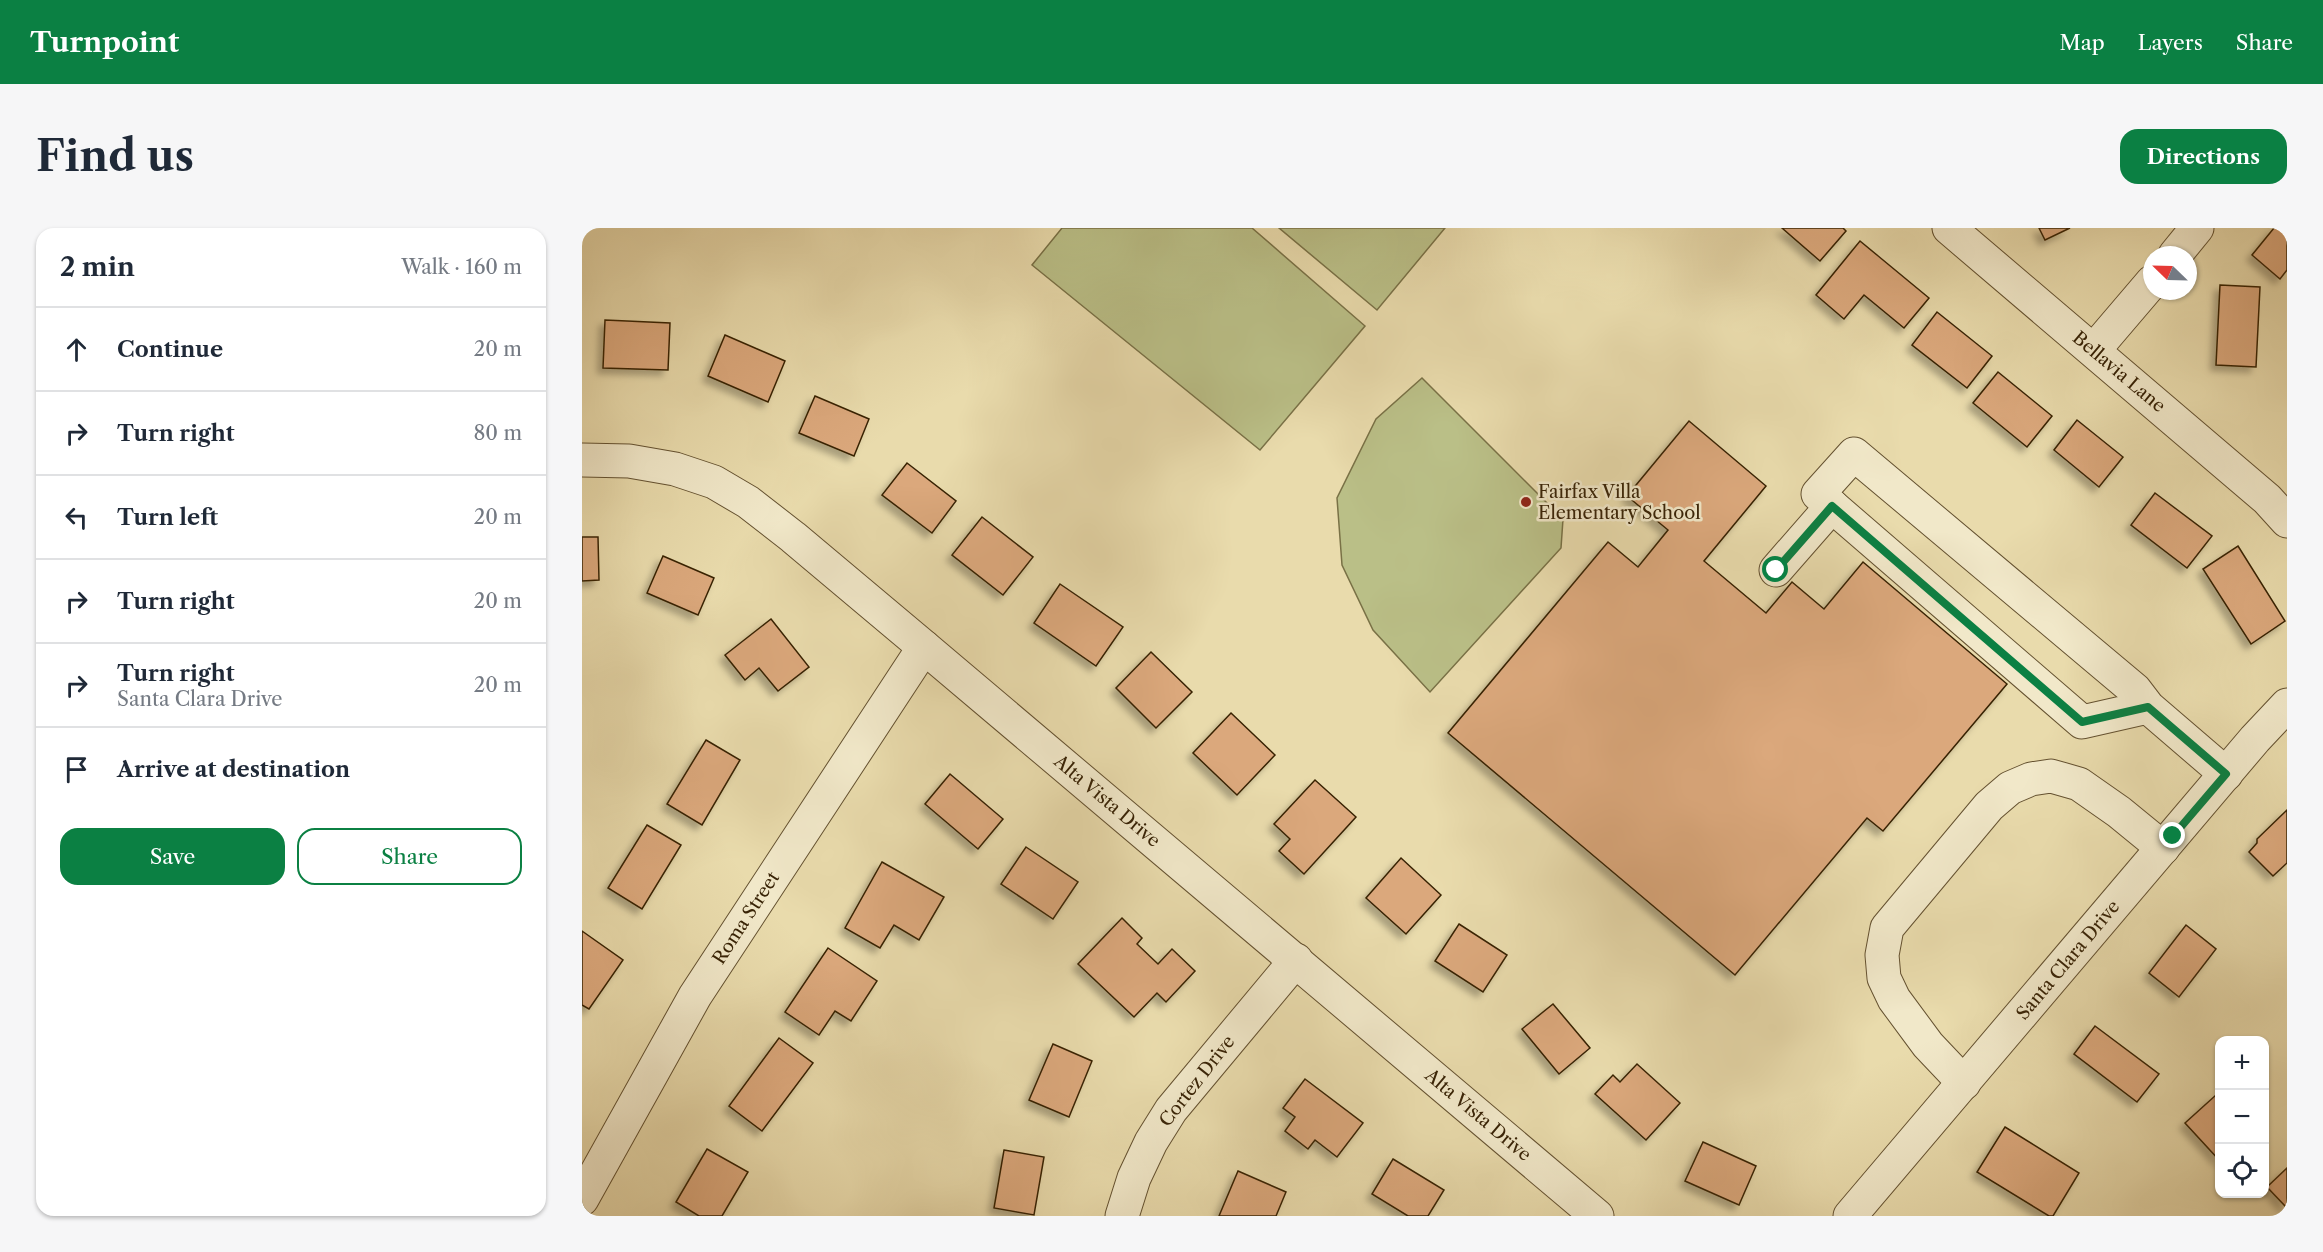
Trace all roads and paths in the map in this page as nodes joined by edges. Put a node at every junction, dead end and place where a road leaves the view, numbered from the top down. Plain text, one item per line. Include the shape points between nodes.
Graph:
1 (1949, 228) edge
2 (2198, 228) edge
3 (2183, 246) edge
4 (2143, 293) edge
5 (2094, 350) junction
6 (582, 460) edge
7 (1832, 506) junction
8 (2287, 520) edge
9 (1776, 570) dead end
10 (924, 647) junction
11 (2287, 705) edge
12 (2148, 707) junction
13 (2226, 774) junction
14 (2163, 848) junction
15 (1296, 960) junction
16 (1964, 1083) junction
17 (582, 1198) edge
18 (1122, 1216) edge
19 (1597, 1216) edge
20 (1850, 1216) edge

1 - 5 street, Bellavia Lane
2 - 3 street
4 - 5 street
5 - 8 street, Bellavia Lane
6 - 10 street, Alta Vista Drive via 629,461 675,469 714,482 748,502 793,537
7 - 9 street
7 - 12 street via 2082,722
7 - 12 street via 1818,494 1854,454 2135,690
10 - 15 street, Alta Vista Drive
10 - 17 street, Roma Street via 695,996
11 - 13 street, Santa Clara Drive
12 - 13 street
13 - 14 street, Santa Clara Drive
14 - 16 street, Santa Clara Drive
14 - 16 street via 2079,784 2051,776 2031,778 2010,788 1989,806 1887,928 1882,955 1884,978 1894,999 1928,1045
15 - 18 street, Cortez Drive via 1171,1110 1134,1178
15 - 19 street, Alta Vista Drive
16 - 20 street, Santa Clara Drive

